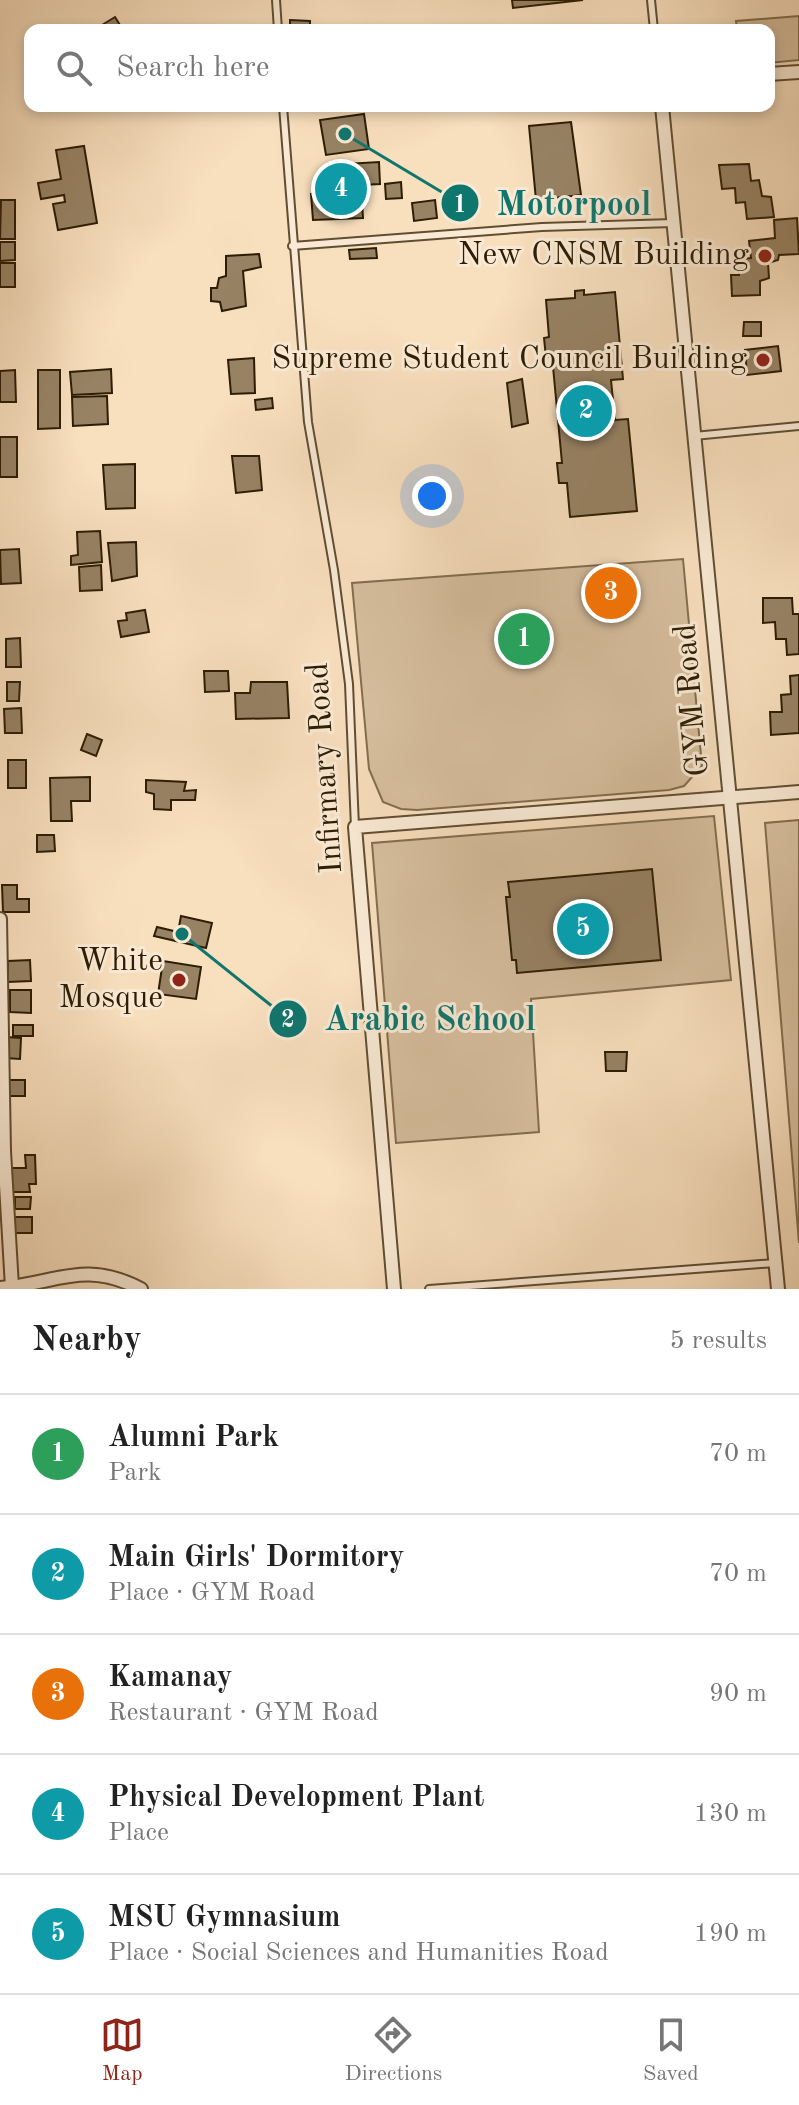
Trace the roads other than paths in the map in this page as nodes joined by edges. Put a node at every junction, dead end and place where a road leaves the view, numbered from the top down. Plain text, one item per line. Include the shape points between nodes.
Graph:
1 (276, 0) edge
2 (651, 0) edge
3 (278, 24) edge
4 (653, 24) edge
5 (799, 72) edge
6 (775, 74) edge
7 (283, 112) edge
8 (663, 112) edge
9 (673, 223) junction
10 (292, 246) junction
11 (799, 426) edge
12 (694, 436) junction
13 (799, 792) edge
14 (729, 798) junction
15 (355, 827) junction
16 (0, 919) edge
17 (1, 1015) edge
18 (1, 1072) edge
19 (2, 1151) edge
20 (775, 1263) junction
21 (6, 1287) edge
22 (140, 1289) edge
23 (394, 1289) edge
24 (429, 1289) edge
25 (778, 1289) edge

1 - 3 lane
2 - 4 lane
5 - 6 street
7 - 10 lane, Infirmary Road
8 - 9 street, GYM Road
9 - 10 lane
9 - 12 street, GYM Road
10 - 15 lane, Infirmary Road via 310,437 349,684
11 - 12 lane
12 - 14 street, GYM Road
13 - 14 street
14 - 15 street
14 - 20 street, GYM Road
15 - 23 street, Infirmary Road
16 - 17 street
17 - 18 street
18 - 19 street
19 - 21 street
20 - 24 lane
20 - 25 street, GYM Road
21 - 22 street via 57,1276 109,1275

